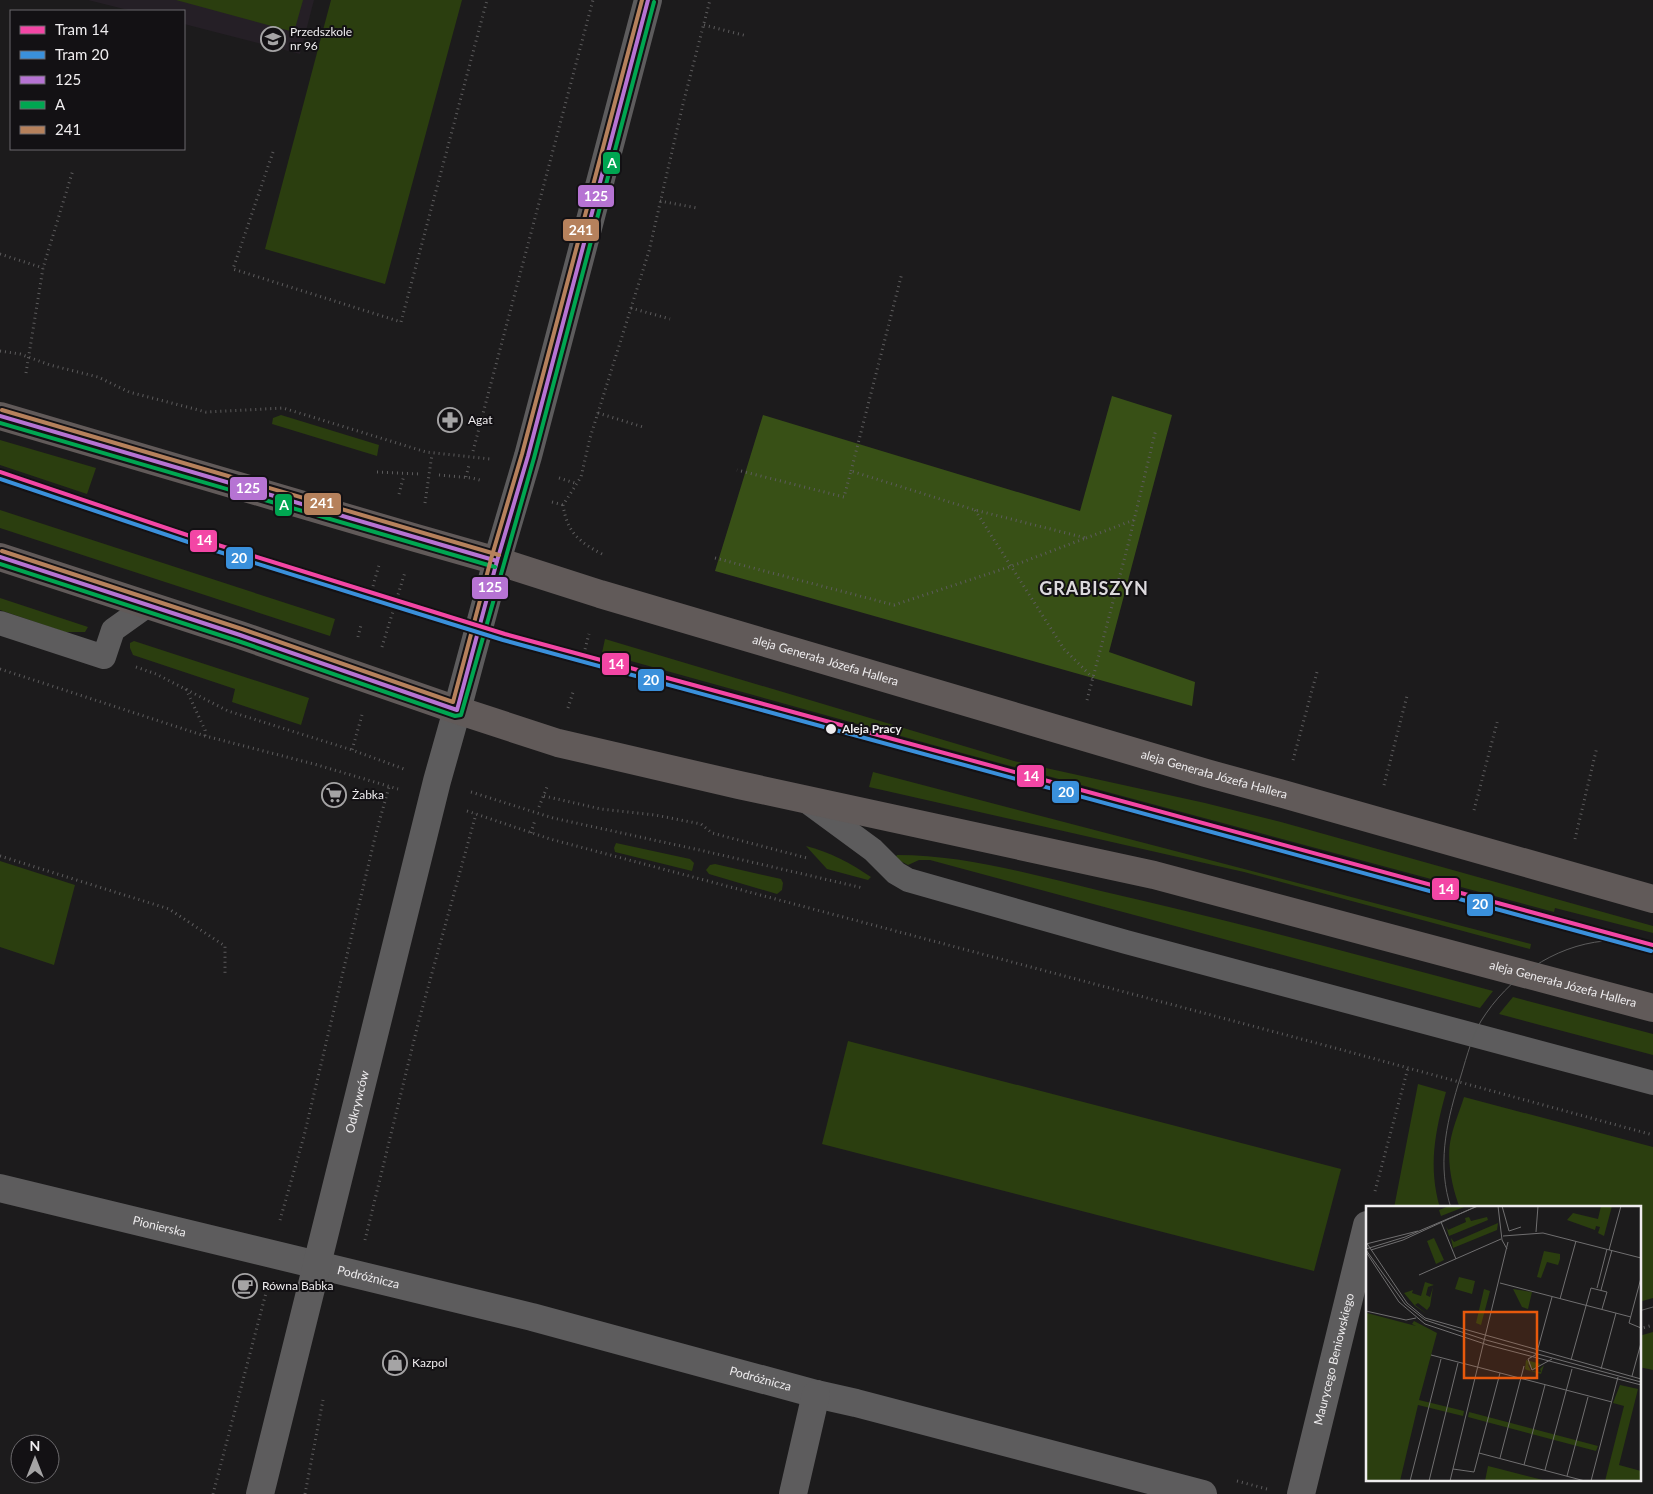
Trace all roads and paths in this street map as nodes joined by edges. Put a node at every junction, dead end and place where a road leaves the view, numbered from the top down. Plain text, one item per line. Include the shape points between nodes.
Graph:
1 (487, 0) edge
2 (593, 0) edge
3 (648, 0) edge
4 (710, 0) edge
5 (704, 25) junction
6 (747, 36) dead end
7 (273, 152) dead end
8 (73, 170) dead end
9 (660, 201) junction
10 (698, 208) dead end
11 (0, 254) edge
12 (43, 268) junction
13 (902, 273) dead end
14 (631, 308) junction
15 (670, 319) dead end
16 (0, 351) edge
17 (28, 357) junction
18 (26, 373) dead end
19 (598, 413) junction
20 (0, 416) edge
21 (643, 426) dead end
22 (1156, 429) dead end
23 (473, 451) dead end
24 (432, 454) junction
25 (490, 458) dead end
26 (469, 465) dead end
27 (737, 470) dead end
28 (851, 471) junction
29 (378, 472) dead end
30 (404, 474) junction
31 (420, 474) dead end
32 (439, 475) dead end
33 (466, 477) junction
34 (483, 481) dead end
35 (399, 494) dead end
36 (426, 498) dead end
37 (551, 502) dead end
38 (975, 510) junction
39 (1134, 520) junction
40 (1086, 538) junction
41 (0, 557) edge
42 (714, 558) dead end
43 (380, 560) dead end
44 (497, 561) junction
45 (1012, 566) junction
46 (406, 569) dead end
47 (373, 586) dead end
48 (148, 605) junction
49 (0, 623) edge
50 (589, 634) dead end
51 (584, 649) dead end
52 (380, 654) dead end
53 (0, 669) edge
54 (1317, 672) dead end
55 (156, 674) dead end
56 (1093, 678) junction
57 (185, 689) junction
58 (1407, 696) dead end
59 (1087, 700) dead end
60 (457, 710) junction
61 (362, 714) dead end
62 (1498, 719) dead end
63 (205, 736) junction
64 (1597, 747) dead end
65 (352, 750) junction
66 (1292, 763) dead end
67 (407, 771) dead end
68 (389, 787) junction
69 (547, 787) dead end
70 (404, 790) dead end
71 (1383, 790) dead end
72 (472, 793) dead end
73 (544, 796) junction
74 (802, 798) junction
75 (539, 807) dead end
76 (458, 808) dead end
77 (476, 814) junction
78 (1473, 816) dead end
79 (535, 820) dead end
80 (531, 832) junction
81 (1574, 843) dead end
82 (0, 856) edge
83 (807, 858) dead end
84 (869, 888) dead end
85 (1653, 899) edge
86 (225, 973) dead end
87 (1653, 1008) edge
88 (1408, 1068) junction
89 (1653, 1083) edge
90 (1653, 1135) edge
91 (0, 1188) edge
92 (1374, 1198) dead end
93 (280, 1224) dead end
94 (1366, 1228) edge
95 (365, 1241) dead end
96 (317, 1265) junction
97 (268, 1287) dead end
98 (1653, 1325) edge
99 (1640, 1329) edge
100 (816, 1394) junction
101 (213, 1494) edge
102 (260, 1494) edge
103 (793, 1494) edge
104 (1203, 1494) edge
105 (1301, 1494) edge

1 - 7 path via 401,322 232,269
2 - 23 path
3 - 44 street via 528,456
4 - 5 path
5 - 6 path
5 - 9 path
8 - 12 path
9 - 10 path
9 - 14 path
11 - 12 path
12 - 17 path
13 - 28 path
14 - 15 path
14 - 19 path
16 - 17 path
17 - 18 path
17 - 24 path via 98,377 129,392 206,412 283,408
19 - 21 path
19 - 37 path via 582,477 564,505
20 - 44 main road, aleja Generała Józefa Hallera
22 - 39 path
24 - 25 path
24 - 36 path
26 - 33 path
27 - 28 path via 844,498
28 - 38 path
29 - 30 path
30 - 31 path
30 - 35 path
32 - 33 path
33 - 34 path
38 - 40 path
38 - 45 path
39 - 40 path
39 - 56 path
40 - 45 path
41 - 48 main road, aleja Generała Józefa Hallera
42 - 45 path via 894,604
43 - 47 path
44 - 60 street, Odkrywców
44 - 85 main road, aleja Generała Józefa Hallera via 1198,771
45 - 56 path via 1064,649
46 - 52 path
48 - 49 lane via 113,630 104,657
48 - 60 main road, aleja Generała Józefa Hallera
50 - 51 path
53 - 63 path
54 - 66 path
55 - 57 path
56 - 59 path
57 - 63 path
57 - 65 path via 228,711
58 - 71 path
60 - 74 main road, aleja Generała Józefa Hallera via 558,743
60 - 96 street, Odkrywców via 436,781
61 - 65 path
62 - 78 path
63 - 68 path
64 - 81 path
65 - 67 path
68 - 70 path
68 - 93 path
69 - 73 path
72 - 84 path via 553,818
73 - 75 path
73 - 83 path via 601,809 700,824 712,833
74 - 87 main road, aleja Generała Józefa Hallera via 1154,875
74 - 89 lane via 908,880
76 - 77 path
77 - 80 path
77 - 95 path via 422,1010
79 - 80 path
80 - 88 path via 550,840
82 - 86 path via 169,909 225,946
88 - 90 path
88 - 92 path
91 - 96 street, Pionierska
94 - 105 street, Maurycego Beniowskiego
96 - 100 street, Podróżnicza via 532,1317
96 - 102 street, Odkrywców
97 - 101 path
98 - 99 path
100 - 103 street
100 - 104 street, Podróżnicza

